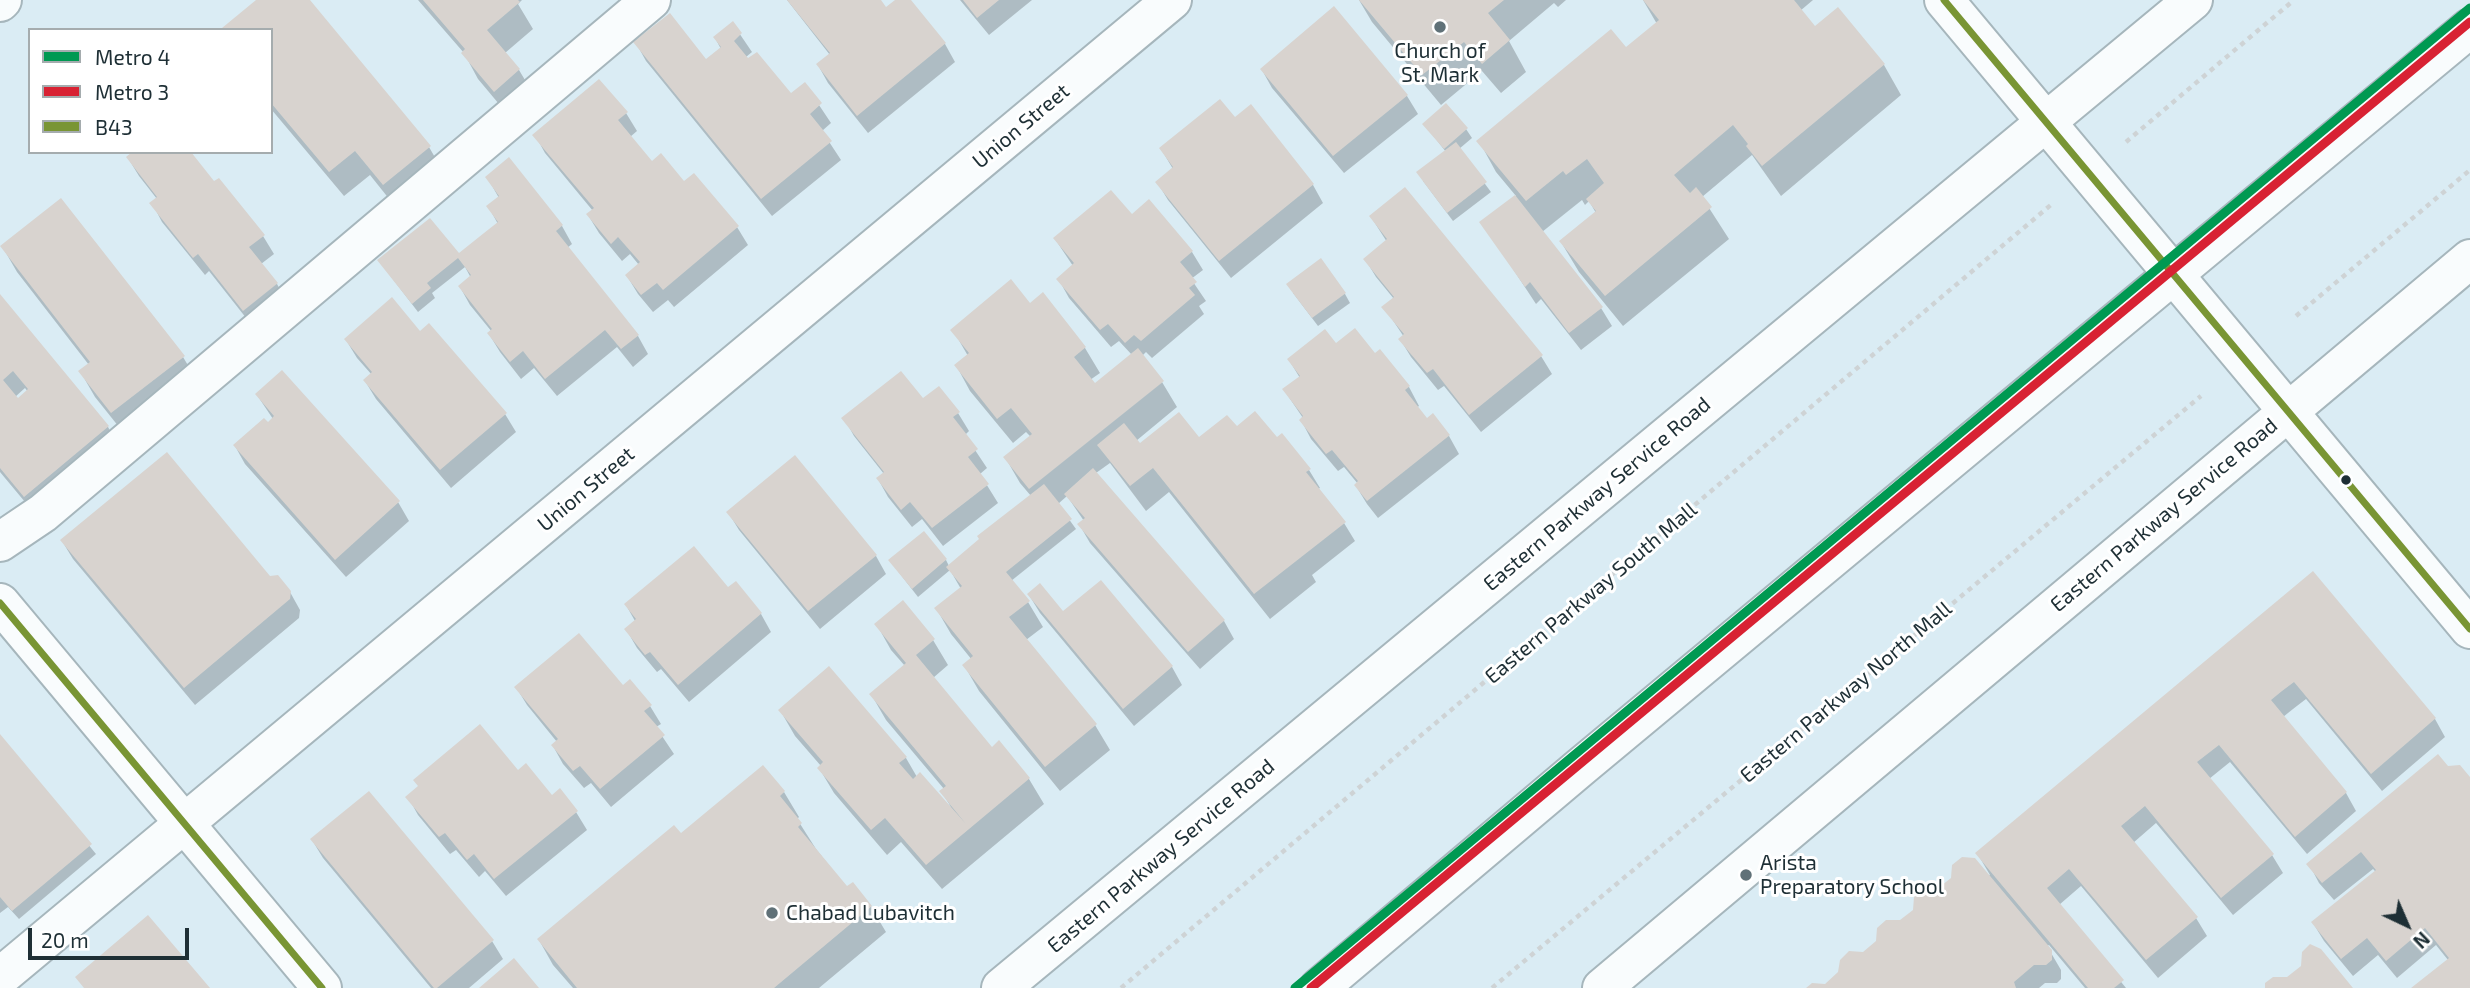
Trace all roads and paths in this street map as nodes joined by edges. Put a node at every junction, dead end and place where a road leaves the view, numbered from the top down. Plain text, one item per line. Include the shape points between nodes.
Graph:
1 (652, 0) edge
2 (1172, 0) edge
3 (1944, 0) edge
4 (2193, 0) edge
5 (2294, 0) edge
6 (2470, 28) edge
7 (2046, 122) junction
8 (2125, 142) dead end
9 (2470, 170) edge
10 (2059, 198) dead end
11 (2470, 259) edge
12 (2175, 275) junction
13 (2296, 316) dead end
14 (2201, 396) dead end
15 (2288, 411) junction
16 (0, 542) edge
17 (0, 603) edge
18 (2470, 629) edge
19 (185, 823) junction
20 (0, 977) edge
21 (322, 988) edge
22 (1001, 988) edge
23 (1121, 988) edge
24 (1319, 988) edge
25 (1492, 988) edge
26 (1602, 988) edge

1 - 16 street via 43,513
2 - 19 street, Union Street
3 - 7 street
4 - 7 street, Eastern Parkway Service Road
5 - 8 path
6 - 12 street
7 - 12 street
7 - 22 street, Eastern Parkway Service Road
9 - 13 path
10 - 23 path, Eastern Parkway South Mall
11 - 15 street, Eastern Parkway Service Road
12 - 15 street
12 - 24 street
14 - 25 path, Eastern Parkway North Mall
15 - 18 street
15 - 26 street, Eastern Parkway Service Road
17 - 19 street
19 - 20 street, Union Street
19 - 21 street

